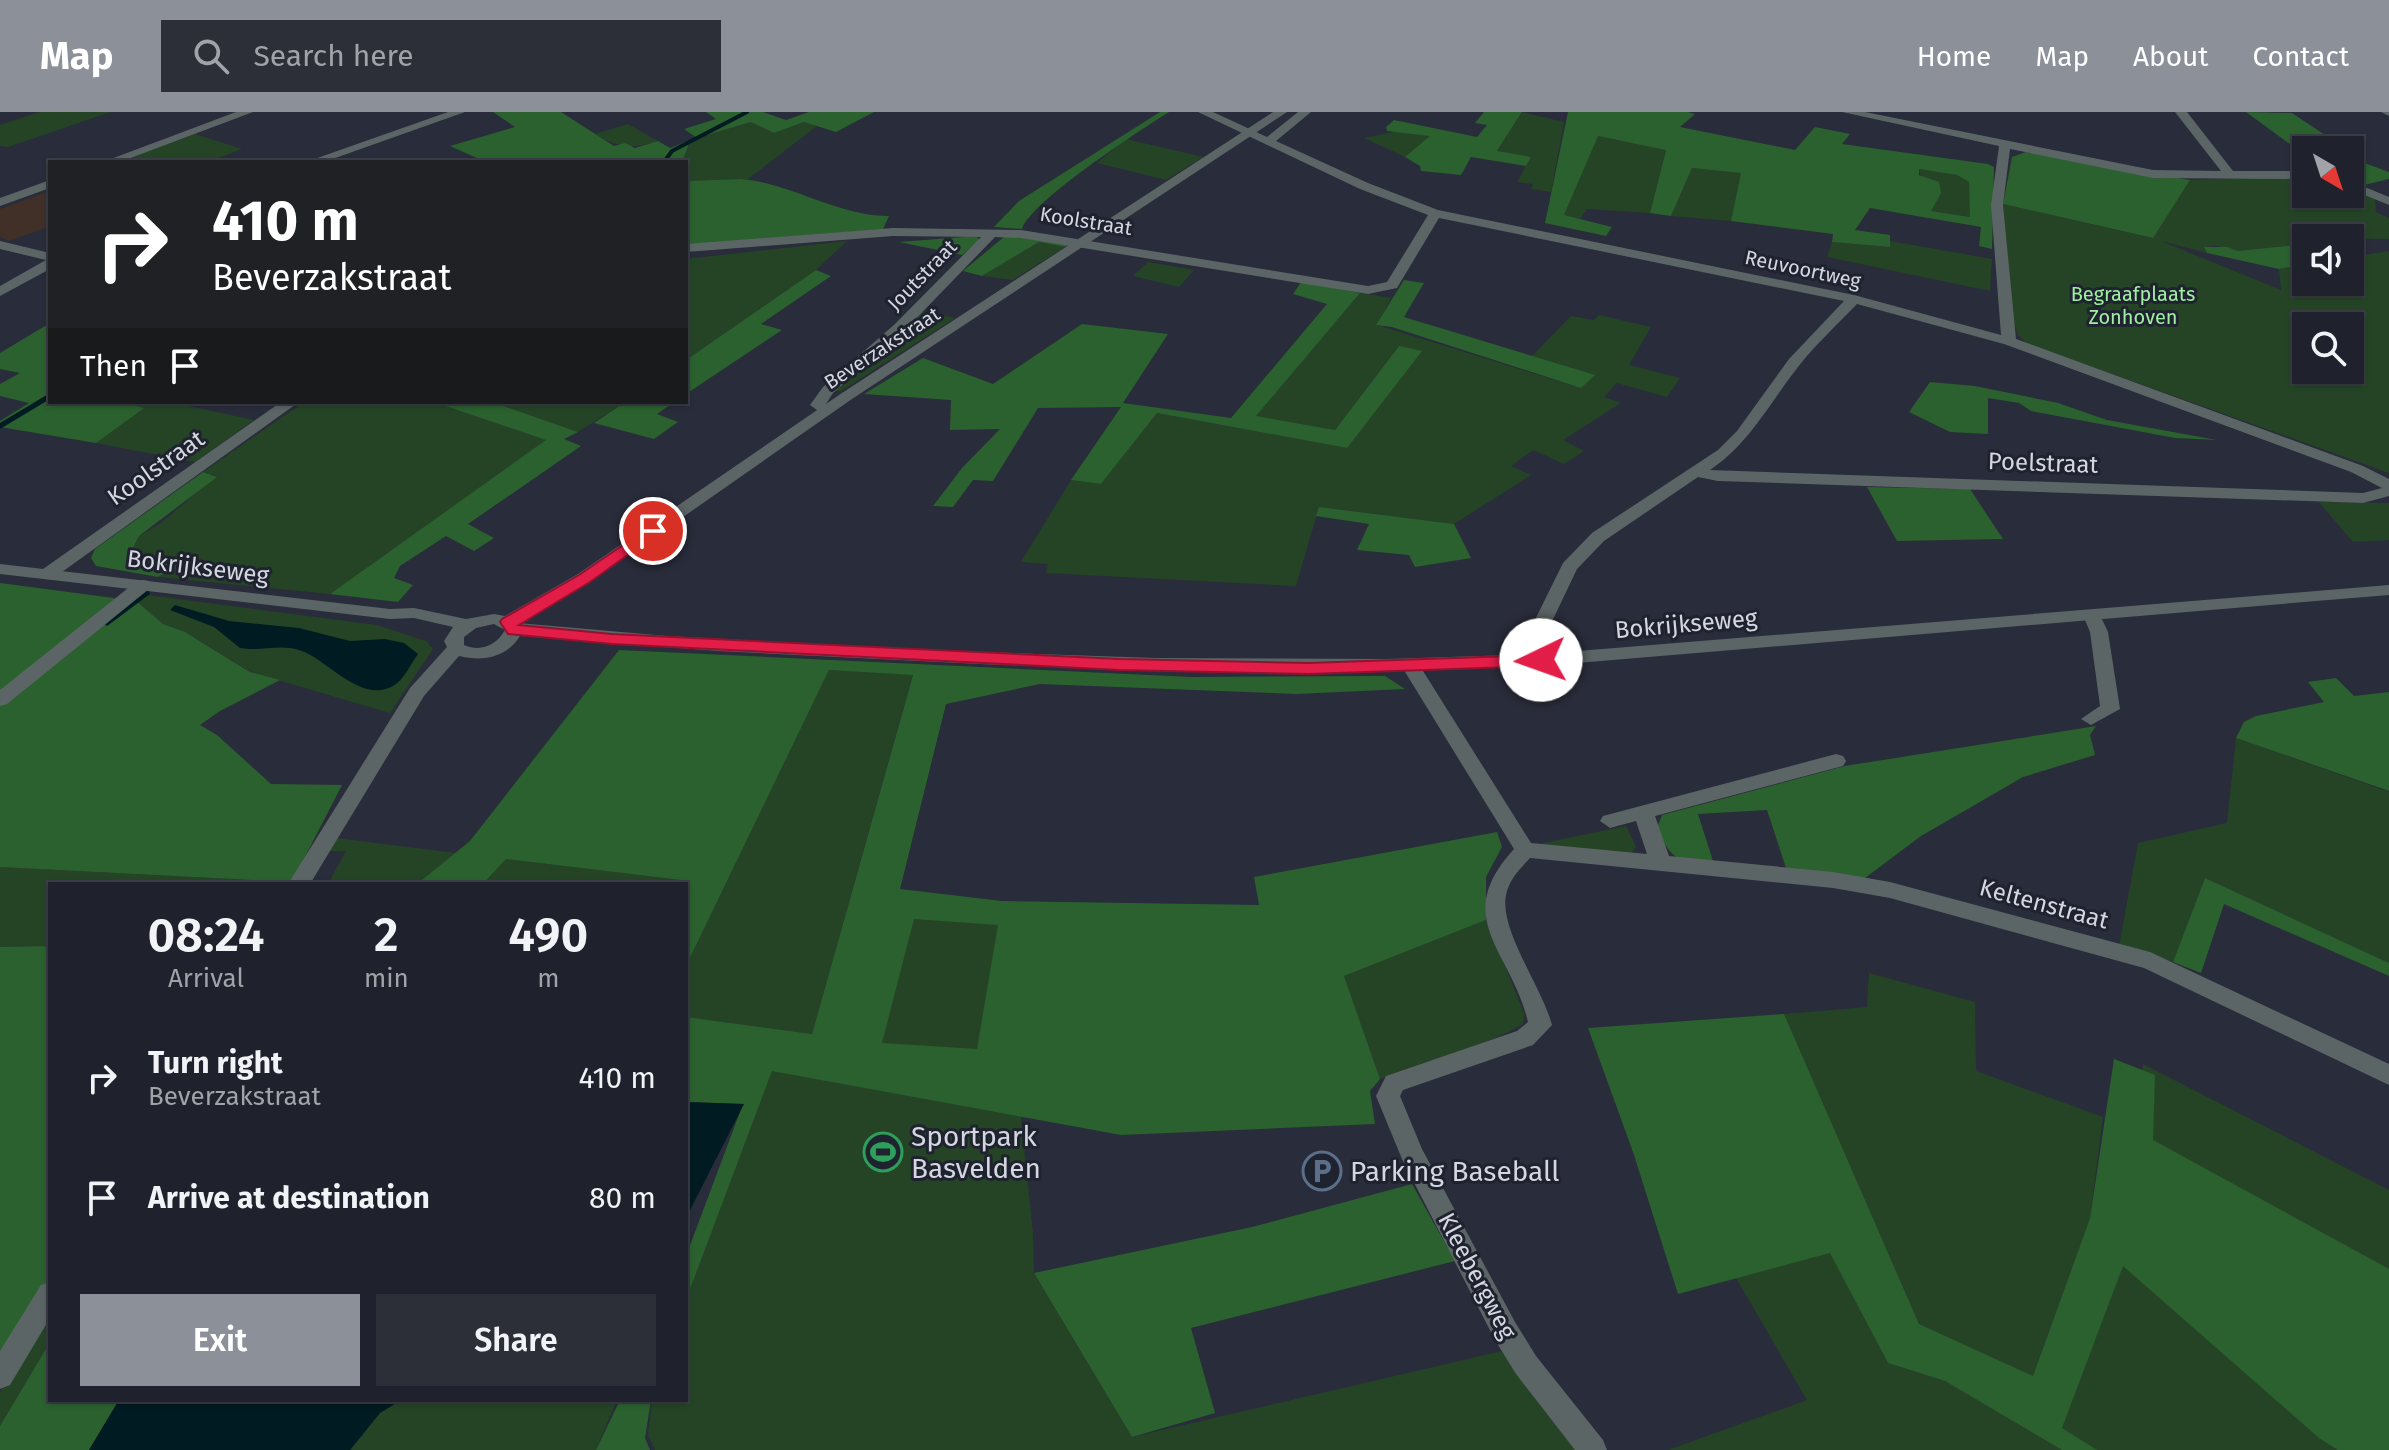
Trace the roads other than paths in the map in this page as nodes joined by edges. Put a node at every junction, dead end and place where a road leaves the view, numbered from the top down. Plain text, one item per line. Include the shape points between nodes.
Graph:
1 (247, 112) edge
2 (459, 112) edge
3 (1204, 112) edge
4 (1281, 112) edge
5 (1305, 112) edge
6 (1848, 112) edge
7 (2181, 112) edge
8 (1251, 134) junction
9 (1269, 141) junction
10 (2005, 144) junction
11 (115, 160) edge
12 (318, 160) edge
13 (2230, 175) junction
14 (2292, 175) edge
15 (2389, 183) edge
16 (48, 185) edge
17 (2364, 186) edge
18 (2364, 190) edge
19 (2389, 201) edge
20 (0, 202) edge
21 (1435, 213) junction
22 (992, 233) junction
23 (1085, 242) junction
24 (0, 245) edge
25 (688, 248) edge
26 (48, 257) edge
27 (48, 264) edge
28 (0, 292) edge
29 (1854, 299) junction
30 (2009, 341) junction
31 (288, 404) edge
32 (825, 411) junction
33 (1694, 472) junction
34 (2389, 488) edge
35 (0, 569) edge
36 (49, 573) junction
37 (143, 585) junction
38 (2389, 590) edge
39 (390, 614) junction
40 (2092, 615) junction
41 (468, 625) junction
42 (511, 626) junction
43 (612, 639) junction
44 (455, 644) junction
45 (503, 646) junction
46 (477, 654) junction
47 (1541, 660) junction
48 (1411, 667) junction
49 (0, 700) edge
50 (405, 713) junction
51 (2091, 719) dead end
52 (1836, 761) dead end
53 (1644, 815) junction
54 (1610, 821) dead end
55 (1525, 850) junction
56 (1661, 863) junction
57 (300, 882) edge
58 (2389, 1075) edge
59 (48, 1297) edge
60 (0, 1376) edge
61 (1593, 1450) edge

1 - 11 street
2 - 12 street
3 - 8 street, Reuvoortweg
4 - 8 street, Beverzakstraat
5 - 9 street
6 - 10 street
7 - 13 street
8 - 9 street, Reuvoortweg
8 - 23 street, Beverzakstraat
9 - 21 street, Reuvoortweg
10 - 13 street via 2153,174
10 - 30 street via 1997,218
13 - 14 street
15 - 17 street
16 - 20 street
18 - 19 street
21 - 23 street, Koolstraat via 1392,285 1382,289
21 - 29 street, Reuvoortweg
22 - 23 street, Koolstraat
22 - 25 street, Koolstraat via 893,232
22 - 32 street, Joutstraat via 900,327 828,390 818,405
23 - 32 street, Beverzakstraat
24 - 26 street
27 - 28 street
29 - 30 street, Reuvoortweg
29 - 33 street via 1794,362 1742,434
30 - 34 street, Reuvoortweg via 2357,469
31 - 36 street, Koolstraat
32 - 42 street, Beverzakstraat
33 - 34 street, Poelstraat via 2363,498
33 - 47 street via 1598,537 1569,567 1537,634
35 - 36 street, Bokrijkseweg
36 - 37 street, Bokrijkseweg
37 - 39 street, Bokrijkseweg
37 - 49 street
38 - 40 street, Bokrijkseweg
39 - 41 street, Bokrijkseweg via 414,613
39 - 44 street, Bokrijkseweg
40 - 47 street, Bokrijkseweg
40 - 51 street via 2110,709
41 - 42 street, Bokrijkseweg via 494,619
41 - 44 street
42 - 43 street, Bokrijkseweg
42 - 45 street
43 - 45 street, Bokrijkseweg
43 - 48 street, Bokrijkseweg via 1213,668
44 - 46 street, Bokrijkseweg
44 - 50 street
45 - 46 street, Bokrijkseweg
46 - 50 street
47 - 48 street, Bokrijkseweg
48 - 55 street
50 - 57 street
52 - 53 street
53 - 54 street
53 - 56 street
55 - 56 street, Keltenstraat
55 - 61 street, Kleebergweg via 1499,878 1495,913 1502,942 1538,1009 1540,1025 1525,1038 1394,1083 1388,1096 1411,1152 1505,1331
56 - 58 street, Keltenstraat via 1890,890 2091,943 2193,980
59 - 60 street

